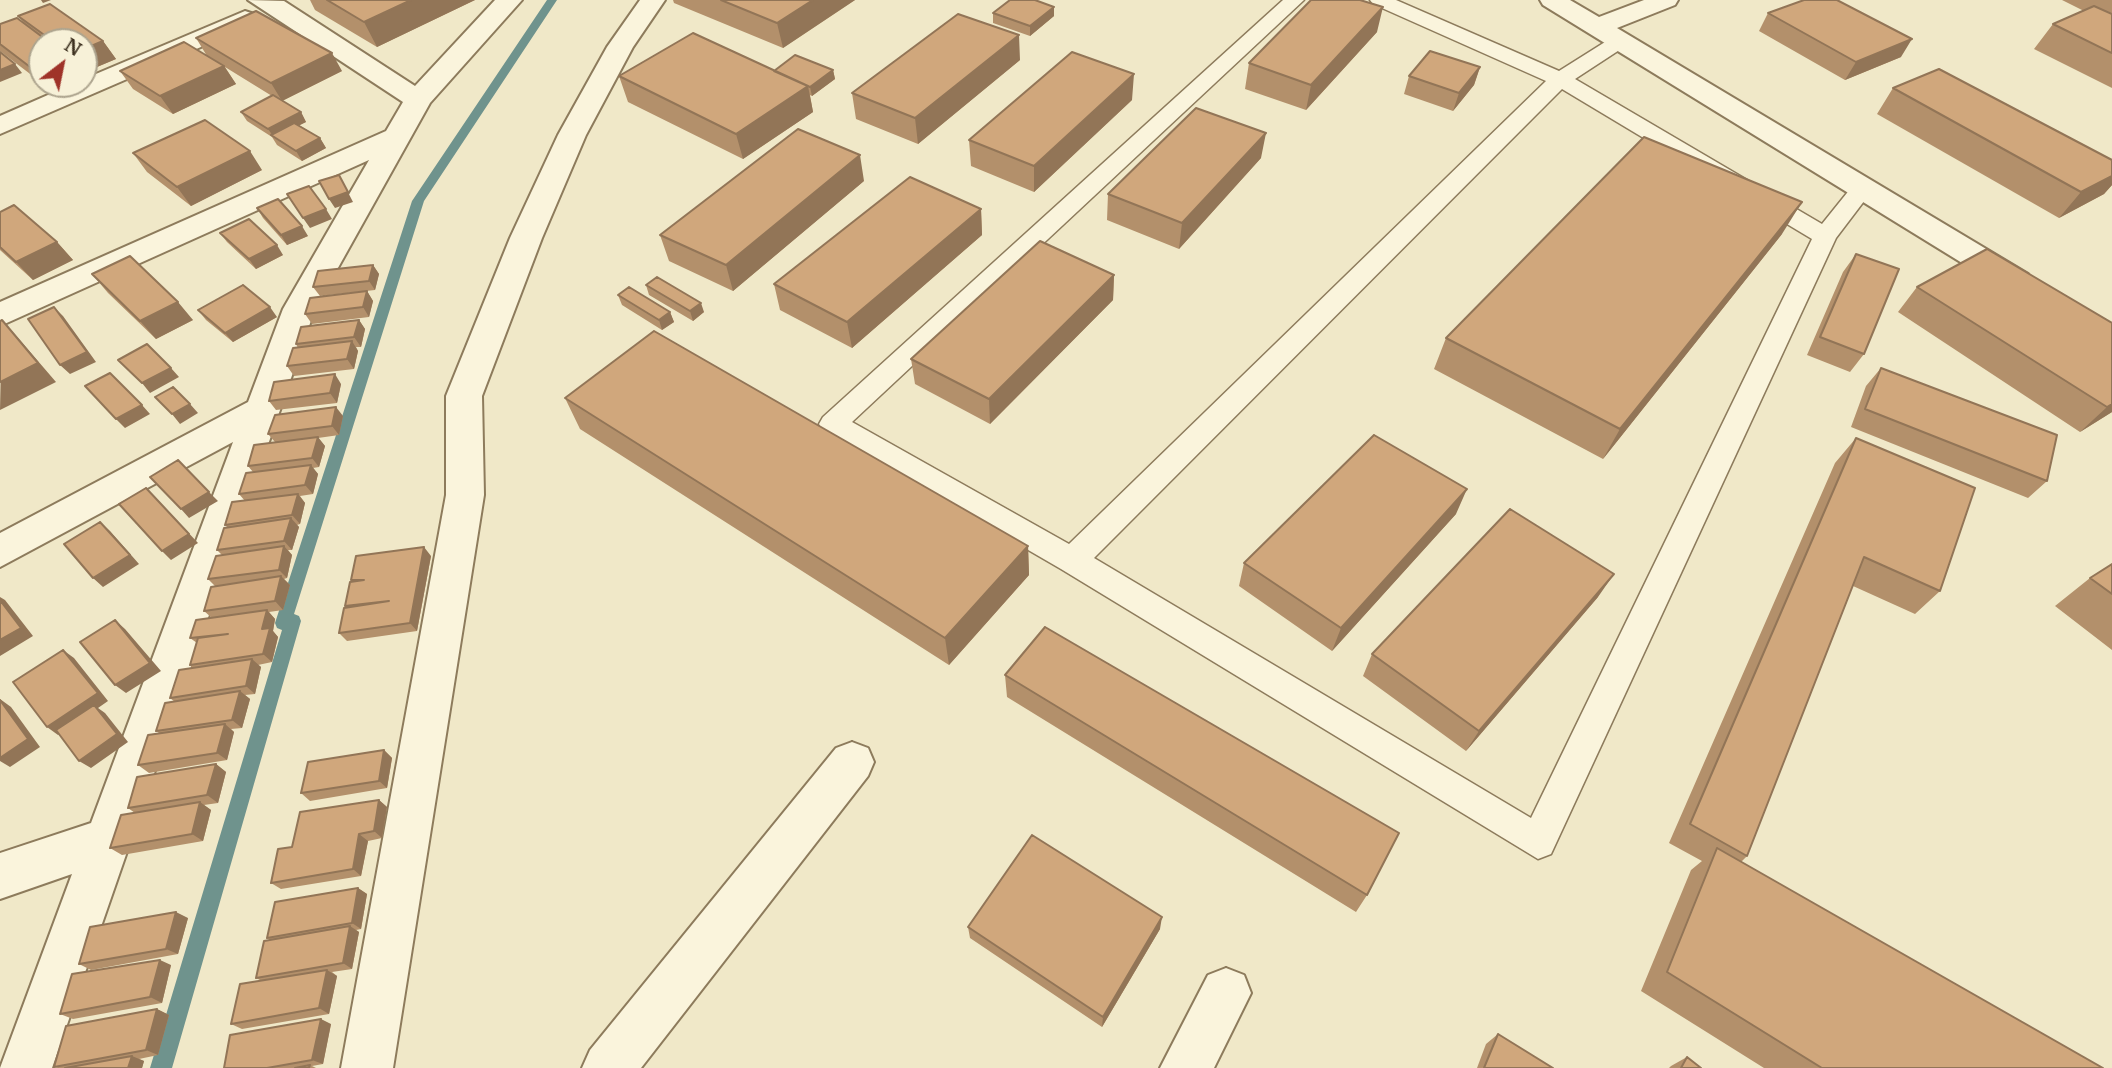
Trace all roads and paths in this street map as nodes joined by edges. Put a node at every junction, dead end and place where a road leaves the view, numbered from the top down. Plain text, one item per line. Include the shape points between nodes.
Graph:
1 (510, 0) edge
2 (653, 0) edge
3 (1294, 0) edge
4 (1380, 0) edge
5 (1552, 0) edge
6 (1667, 0) edge
7 (274, 2) edge
8 (1608, 34) junction
9 (1560, 79) junction
10 (418, 100) junction
11 (0, 126) edge
12 (397, 137) junction
13 (1863, 188) junction
14 (1825, 236) junction
15 (2041, 297) edge
16 (0, 314) edge
17 (262, 410) junction
18 (0, 551) edge
19 (1072, 560) junction
20 (852, 762) dead end
21 (108, 840) junction
22 (0, 876) edge
23 (1226, 993) dead end
24 (26, 1068) edge
25 (367, 1068) edge
26 (608, 1068) edge
27 (1186, 1068) edge

1 - 10 street
2 - 25 street via 620,47 572,135 464,396 465,495
3 - 19 lane via 834,424
4 - 9 lane
5 - 8 street
6 - 8 street
7 - 10 street
7 - 11 street
8 - 9 lane
8 - 13 street
9 - 14 lane
9 - 19 lane
10 - 12 street
12 - 16 street
12 - 17 street via 299,309
13 - 14 lane
13 - 15 street
14 - 19 lane via 1538,842
17 - 18 street
17 - 21 street
20 - 26 street
21 - 22 street
21 - 24 street
23 - 27 street

